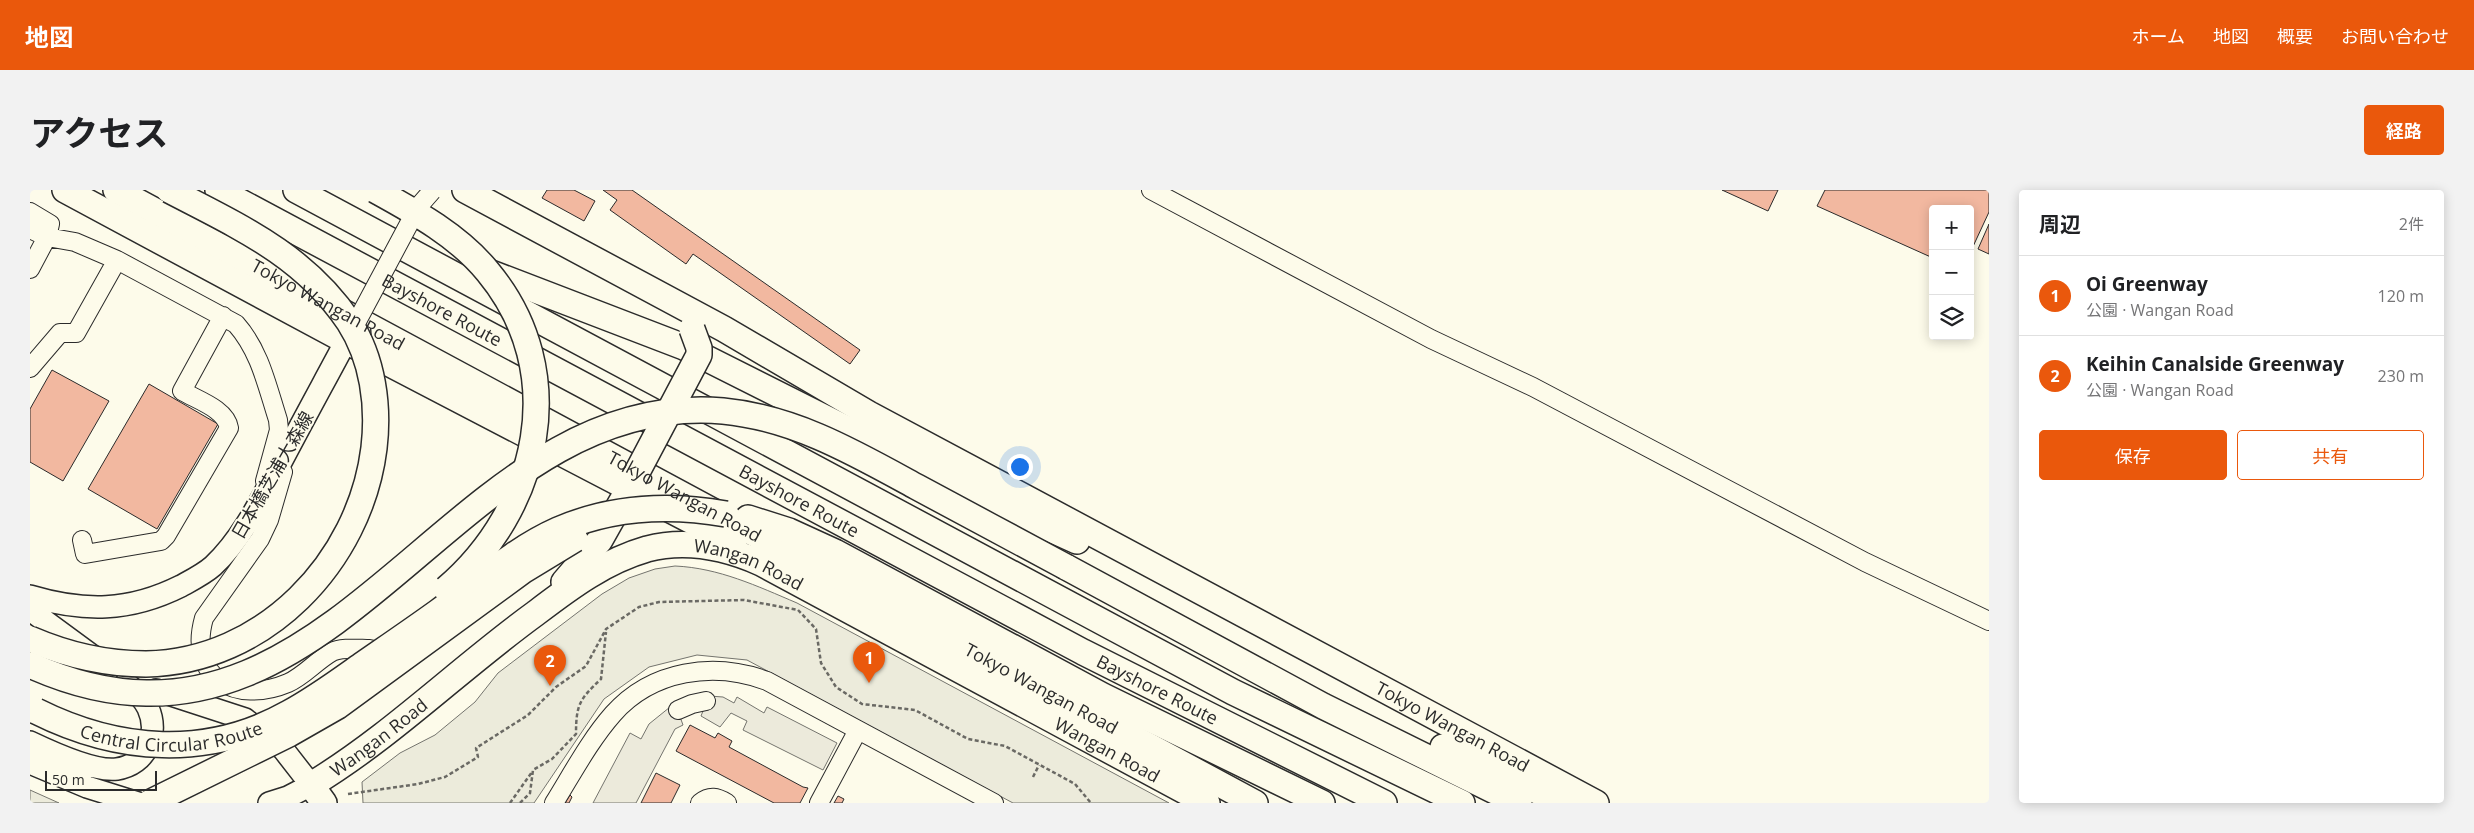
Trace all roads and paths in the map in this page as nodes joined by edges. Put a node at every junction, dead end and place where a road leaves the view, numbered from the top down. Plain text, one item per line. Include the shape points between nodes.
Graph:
1 (65, 190) edge
2 (116, 190) edge
3 (169, 190) edge
4 (218, 190) edge
5 (375, 190) edge
6 (433, 190) edge
7 (465, 190) edge
8 (1151, 190) edge
9 (303, 194) edge
10 (514, 216) junction
11 (32, 223) edge
12 (47, 238) junction
13 (118, 260) junction
14 (30, 269) edge
15 (224, 316) junction
16 (350, 333) junction
17 (30, 368) edge
18 (292, 442) junction
19 (631, 483) junction
20 (263, 495) junction
21 (726, 514) junction
22 (82, 540) dead end
23 (760, 563) junction
24 (1160, 569) junction
25 (30, 596) edge
26 (30, 610) edge
27 (1989, 621) edge
28 (514, 628) junction
29 (606, 629) dead end
30 (30, 639) edge
31 (370, 649) junction
32 (30, 664) edge
33 (1247, 665) junction
34 (118, 676) junction
35 (311, 701) junction
36 (706, 702) dead end
37 (33, 709) edge
38 (678, 710) dead end
39 (858, 730) junction
40 (30, 742) edge
41 (30, 763) edge
42 (1039, 765) dead end
43 (533, 770) junction
44 (1033, 777) dead end
45 (318, 794) edge
46 (138, 803) edge
47 (149, 803) edge
48 (268, 803) edge
49 (510, 803) edge
50 (520, 803) edge
51 (554, 803) edge
52 (700, 803) edge
53 (727, 803) edge
54 (819, 803) edge
55 (994, 803) edge
56 (1207, 803) edge
57 (1255, 803) edge
58 (1322, 803) edge
59 (1384, 803) edge
60 (1462, 803) edge
61 (1519, 803) edge
62 (1563, 803) edge
63 (1596, 803) edge

1 - 16 highway
2 - 57 highway, Tokyo Wangan Road
3 - 30 highway, bridge via 288,256 323,288 350,324 360,343 374,389 375,437 367,487 347,536 318,580 283,613 241,639 197,656 148,664 72,655
4 - 59 highway, Bayshore Route via 1083,652
5 - 31 highway, bridge via 441,230 471,254 492,277 522,331 534,371 537,412 532,452 524,480 480,553 448,587
6 - 16 street, bridge via 418,207
7 - 10 highway, Tokyo Wangan Road
8 - 27 street via 1431,339 1533,387 1865,562
9 - 24 highway via 521,286 575,303 684,347 1035,523 1094,548
9 - 60 highway, Bayshore Route via 1233,692
10 - 19 highway, bridge via 571,260 677,316 692,329 699,355
10 - 24 highway, Tokyo Wangan Road via 724,329 869,414
11 - 12 street
12 - 13 street via 75,242
12 - 14 street
13 - 15 street
13 - 17 street via 76,333 60,333
15 - 20 street via 247,337 278,420 279,430
15 - 22 street via 182,391 223,414 229,428 166,536 161,541 85,554
16 - 18 main road, 日本橋芝浦大森線
16 - 19 highway
18 - 20 main road, 日本橋芝浦大森線
18 - 31 street, bridge via 263,534 204,618 200,633 204,660 218,680 233,689 265,691 290,682 333,651
19 - 23 highway via 739,546
19 - 28 highway via 600,540 560,586
20 - 25 main road, 日本橋芝浦大森線 via 236,539 212,566 171,591 128,605 105,608 57,604
21 - 35 highway, bridge via 689,508 643,509 600,516 557,531 516,553
21 - 47 highway, bridge via 641,518 582,536 524,570 338,706 289,734
21 - 58 highway via 768,524 812,541 1103,696
23 - 28 highway, Wangan Road via 716,546 648,549 585,577
23 - 56 highway, Wangan Road
24 - 63 highway, Tokyo Wangan Road
26 - 34 main road
28 - 45 highway, Wangan Road via 345,765
29 - 43 path via 601,679 583,696 576,716 576,734 552,759
31 - 35 highway, bridge
32 - 33 highway, bridge via 93,687 147,695 203,690 256,674 281,663 334,629 499,491 543,460 618,424 670,413 713,411 749,414 802,429 854,452
33 - 61 highway via 1322,706
33 - 62 highway via 1356,706
34 - 40 main road via 138,693 153,720 153,734 140,759 116,769 102,767 73,760
34 - 45 main road via 244,719 283,749
35 - 37 highway, Central Circular Route, bridge via 242,733 210,741 170,745 146,745 100,737
36 - 38 street
39 - 51 street via 758,678 726,670 682,674 641,691 614,713
39 - 54 street via 835,760
39 - 55 street
41 - 46 main road via 87,787
42 - 44 path
43 - 49 path
43 - 50 path via 530,793
45 - 48 main road
52 - 53 street via 713,797

